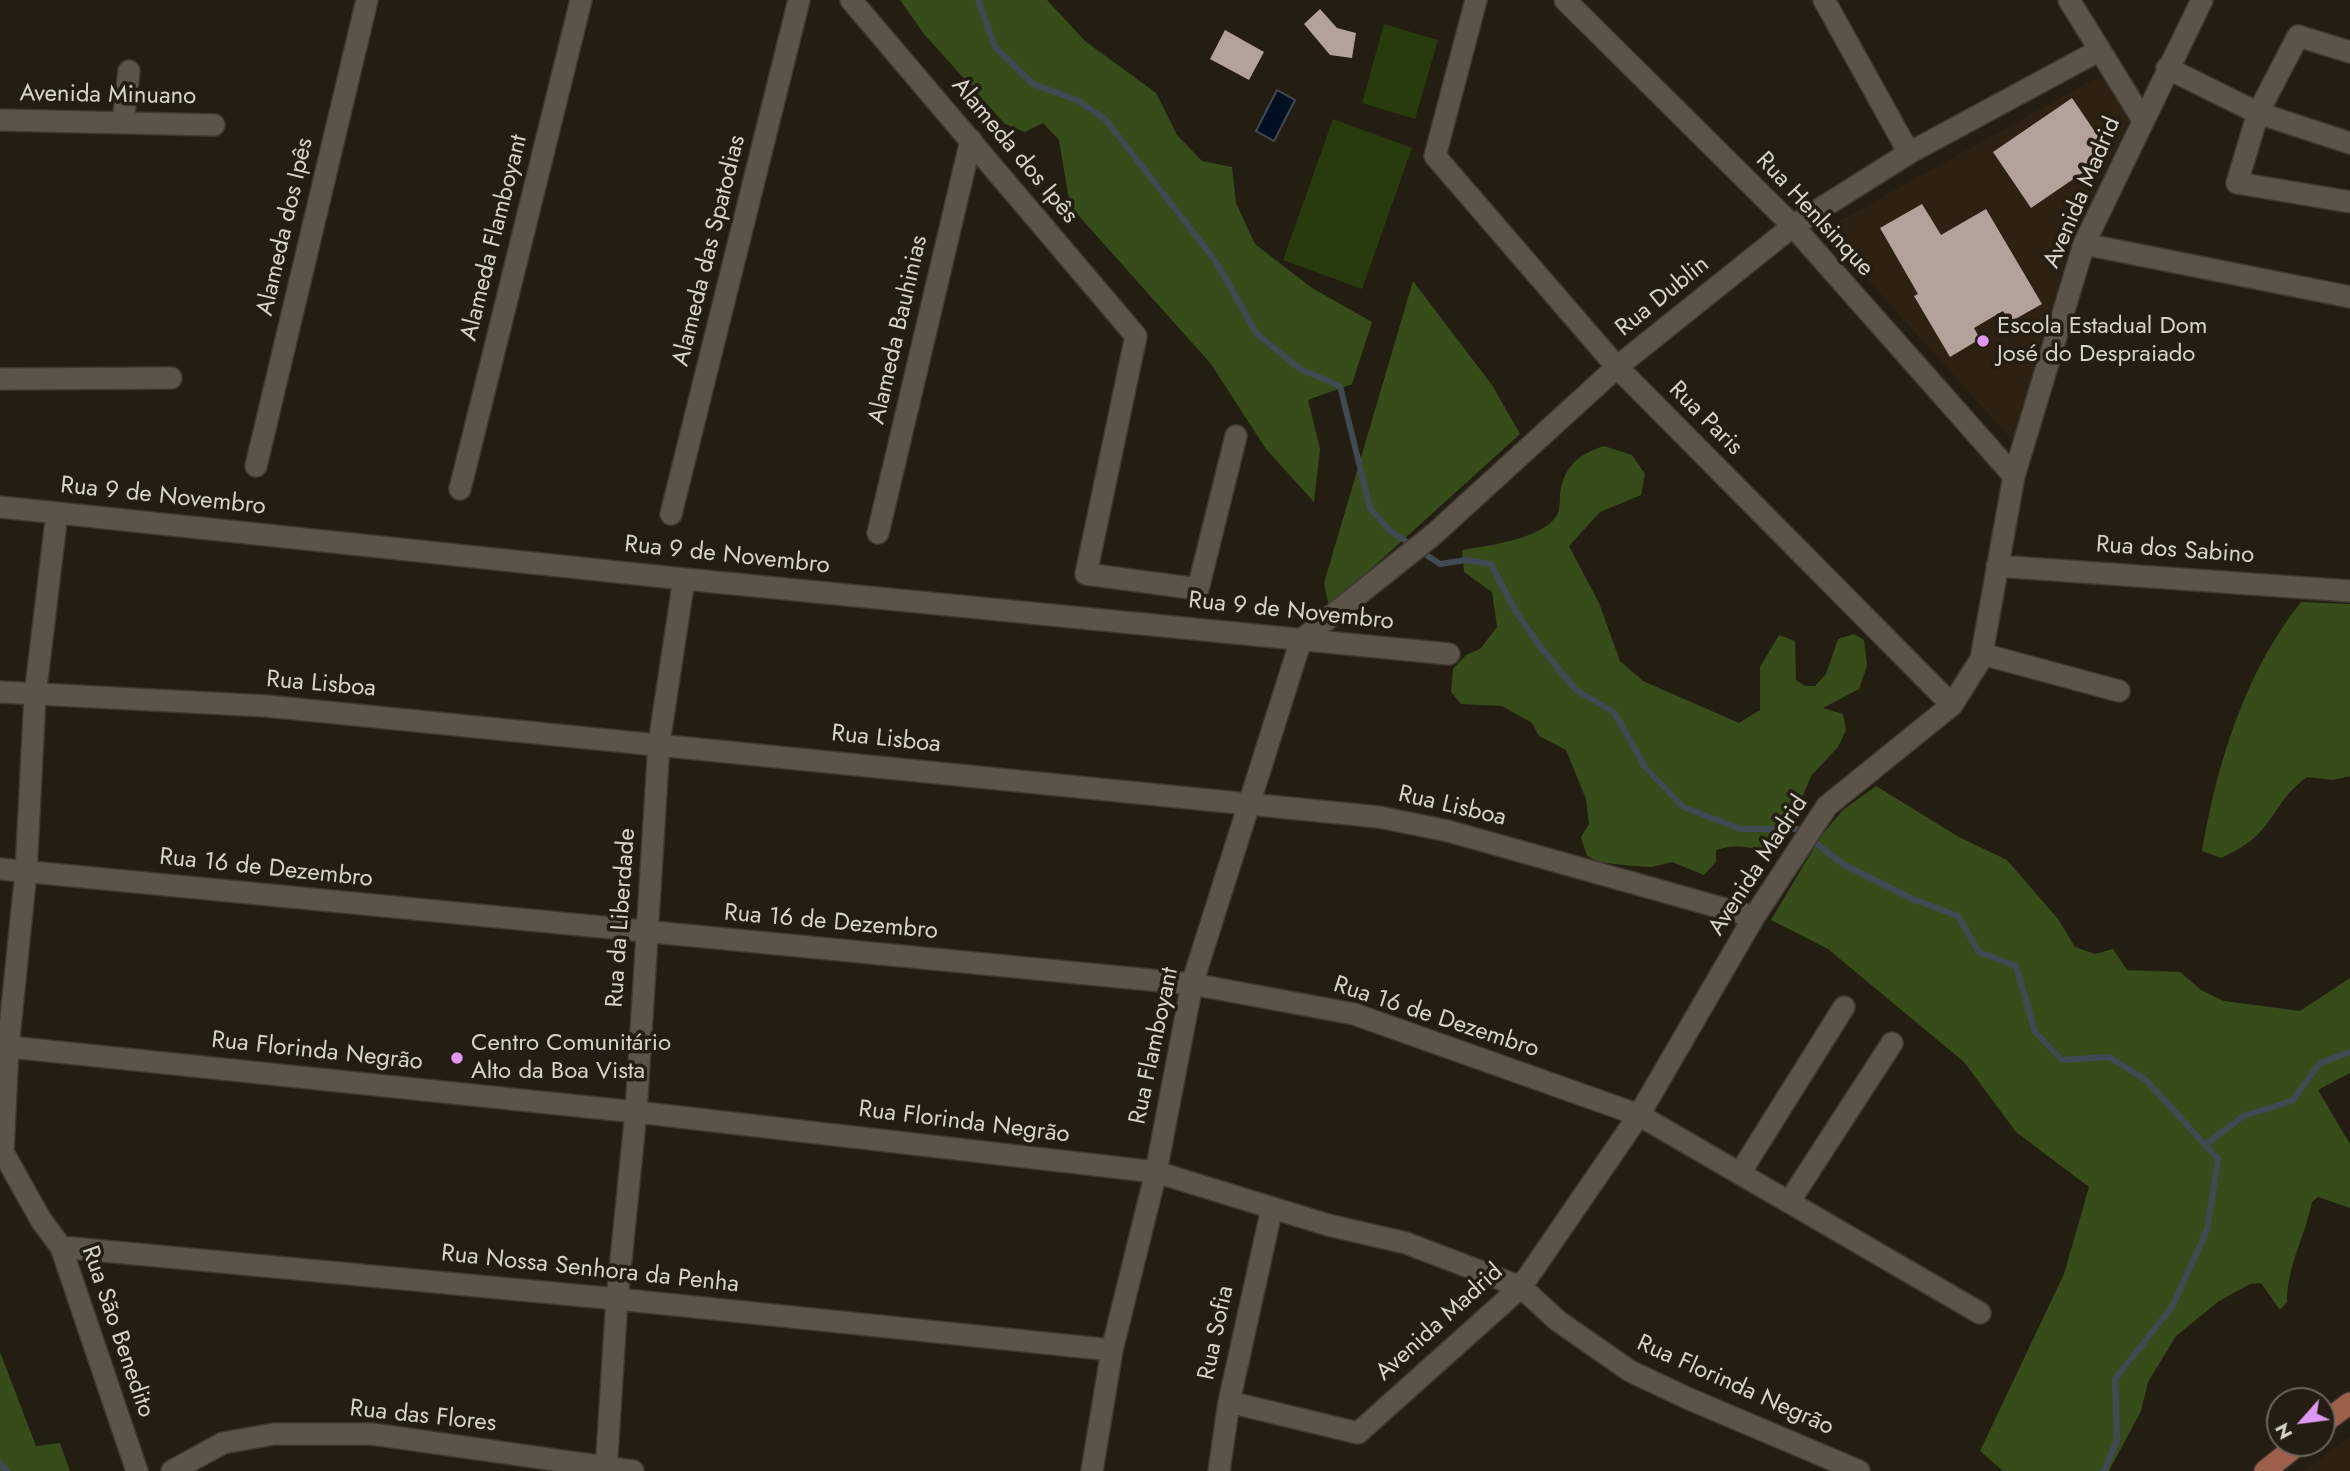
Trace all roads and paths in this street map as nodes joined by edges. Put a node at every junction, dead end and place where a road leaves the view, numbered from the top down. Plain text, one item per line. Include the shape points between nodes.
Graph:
1 (367, 0) edge
2 (581, 0) edge
3 (799, 0) edge
4 (851, 0) edge
5 (1476, 0) edge
6 (1565, 0) edge
7 (1824, 0) edge
8 (2069, 0) edge
9 (2202, 0) edge
10 (2098, 51) junction
11 (2350, 52) edge
12 (2167, 68) junction
13 (130, 71) dead end
14 (2258, 113) junction
15 (0, 120) edge
16 (2143, 120) junction
17 (123, 122) junction
18 (214, 125) dead end
19 (971, 140) junction
20 (2350, 143) edge
21 (1909, 153) junction
22 (2350, 202) edge
23 (1793, 226) junction
24 (2084, 244) junction
25 (2350, 297) edge
26 (1617, 367) junction
27 (171, 378) dead end
28 (0, 379) edge
29 (1237, 436) dead end
30 (256, 466) dead end
31 (2014, 476) junction
32 (460, 489) dead end
33 (0, 507) edge
34 (57, 513) junction
35 (671, 514) dead end
36 (878, 533) dead end
37 (1997, 566) junction
38 (684, 579) junction
39 (2350, 591) edge
40 (1301, 640) junction
41 (1449, 654) dead end
42 (1982, 654) junction
43 (2119, 691) dead end
44 (0, 692) edge
45 (35, 695) junction
46 (1952, 705) junction
47 (659, 743) junction
48 (1252, 803) junction
49 (0, 869) edge
50 (26, 872) junction
51 (1754, 917) junction
52 (647, 932) junction
53 (1192, 984) junction
54 (1844, 1007) dead end
55 (1892, 1043) dead end
56 (4, 1047) edge
57 (636, 1112) junction
58 (1639, 1115) junction
59 (1156, 1172) junction
60 (1740, 1173) junction
61 (1789, 1202) junction
62 (1272, 1208) junction
63 (61, 1247) junction
64 (1521, 1287) junction
65 (617, 1299) junction
66 (1980, 1312) dead end
67 (1112, 1350) junction
68 (1229, 1402) junction
69 (2282, 1457) edge
70 (606, 1469) edge
71 (137, 1471) edge
72 (172, 1471) edge
73 (634, 1471) edge
74 (1092, 1471) edge
75 (1219, 1471) edge
76 (1859, 1471) edge
77 (2265, 1471) edge

1 - 30 street, Alameda dos Ipês
2 - 32 street, Alameda Flamboyant
3 - 35 street, Alameda das Spatodias
4 - 19 street, Alameda dos Ipês
5 - 26 street, Rua Paris via 1435,156
6 - 23 street, Rua Henlsinque
7 - 21 street
8 - 10 street
9 - 12 street, Avenida Madrid
10 - 16 street
10 - 21 street, Rua Dublin
11 - 14 street via 2298,36
12 - 14 street
12 - 16 street, Avenida Madrid
13 - 17 street
14 - 20 street
14 - 22 street via 2237,183
15 - 17 street, Avenida Minuano
16 - 24 street, Avenida Madrid
17 - 18 street, Avenida Minuano
19 - 29 street, Alameda dos Ipês via 1136,336 1086,574 1198,589
19 - 36 street, Alameda Bauhinias
21 - 23 street, Rua Dublin
23 - 26 street, Rua Dublin
23 - 31 street, Rua Henlsinque
24 - 25 street
24 - 31 street, Avenida Madrid
26 - 40 street, Rua Dublin via 1433,535
26 - 46 street, Rua Paris
27 - 28 street
31 - 37 street, Avenida Madrid
33 - 34 street, Rua 9 de Novembro
34 - 38 street, Rua 9 de Novembro
34 - 45 street, Rua São Benedito
37 - 39 street, Rua dos Sabino
37 - 42 street, Avenida Madrid
38 - 40 street, Rua 9 de Novembro
38 - 47 street, Rua da Liberdade
40 - 41 street, Rua 9 de Novembro
40 - 48 street, Rua Flamboyant
42 - 43 street
42 - 46 street, Avenida Madrid
44 - 45 street, Rua Lisboa
45 - 47 street, Rua Lisboa via 266,706
45 - 50 street, Rua São Benedito
46 - 51 street, Avenida Madrid via 1827,806
47 - 48 street, Rua Lisboa
47 - 52 street, Rua da Liberdade
48 - 51 street, Rua Lisboa via 1379,817 1448,831
48 - 53 street, Rua Flamboyant
49 - 50 street, Rua 16 de Dezembro
50 - 52 street, Rua 16 de Dezembro
50 - 56 street, Rua São Benedito
51 - 58 street, Avenida Madrid
52 - 53 street, Rua 16 de Dezembro
52 - 57 street, Rua da Liberdade
53 - 58 street, Rua 16 de Dezembro via 1354,1014
53 - 59 street, Rua Flamboyant
54 - 60 street
55 - 61 street
56 - 57 street, Rua Florinda Negrão
56 - 63 street, Rua São Benedito via 3,1152
57 - 59 street, Rua Florinda Negrão
57 - 65 street, Rua da Liberdade
58 - 60 street, Rua 16 de Dezembro
58 - 64 street, Avenida Madrid
59 - 62 street, Rua Florinda Negrão
59 - 67 street, Rua Flamboyant
60 - 61 street, Rua 16 de Dezembro
61 - 66 street, Rua 16 de Dezembro
62 - 64 street, Rua Florinda Negrão via 1406,1243
62 - 68 street, Rua Sofia
63 - 65 street, Rua Nossa Senhora da Penha
63 - 71 street, Rua São Benedito
64 - 68 street, Avenida Madrid via 1358,1433
64 - 76 street, Rua Florinda Negrão via 1558,1321 1630,1371
65 - 67 street, Rua Nossa Senhora da Penha
65 - 70 street, Rua da Liberdade
67 - 74 street, Rua Flamboyant
68 - 75 street, Rua Sofia
69 - 77 main road
70 - 72 street, Rua das Flores via 372,1434 286,1434 223,1443
70 - 73 street, Rua das Flores

